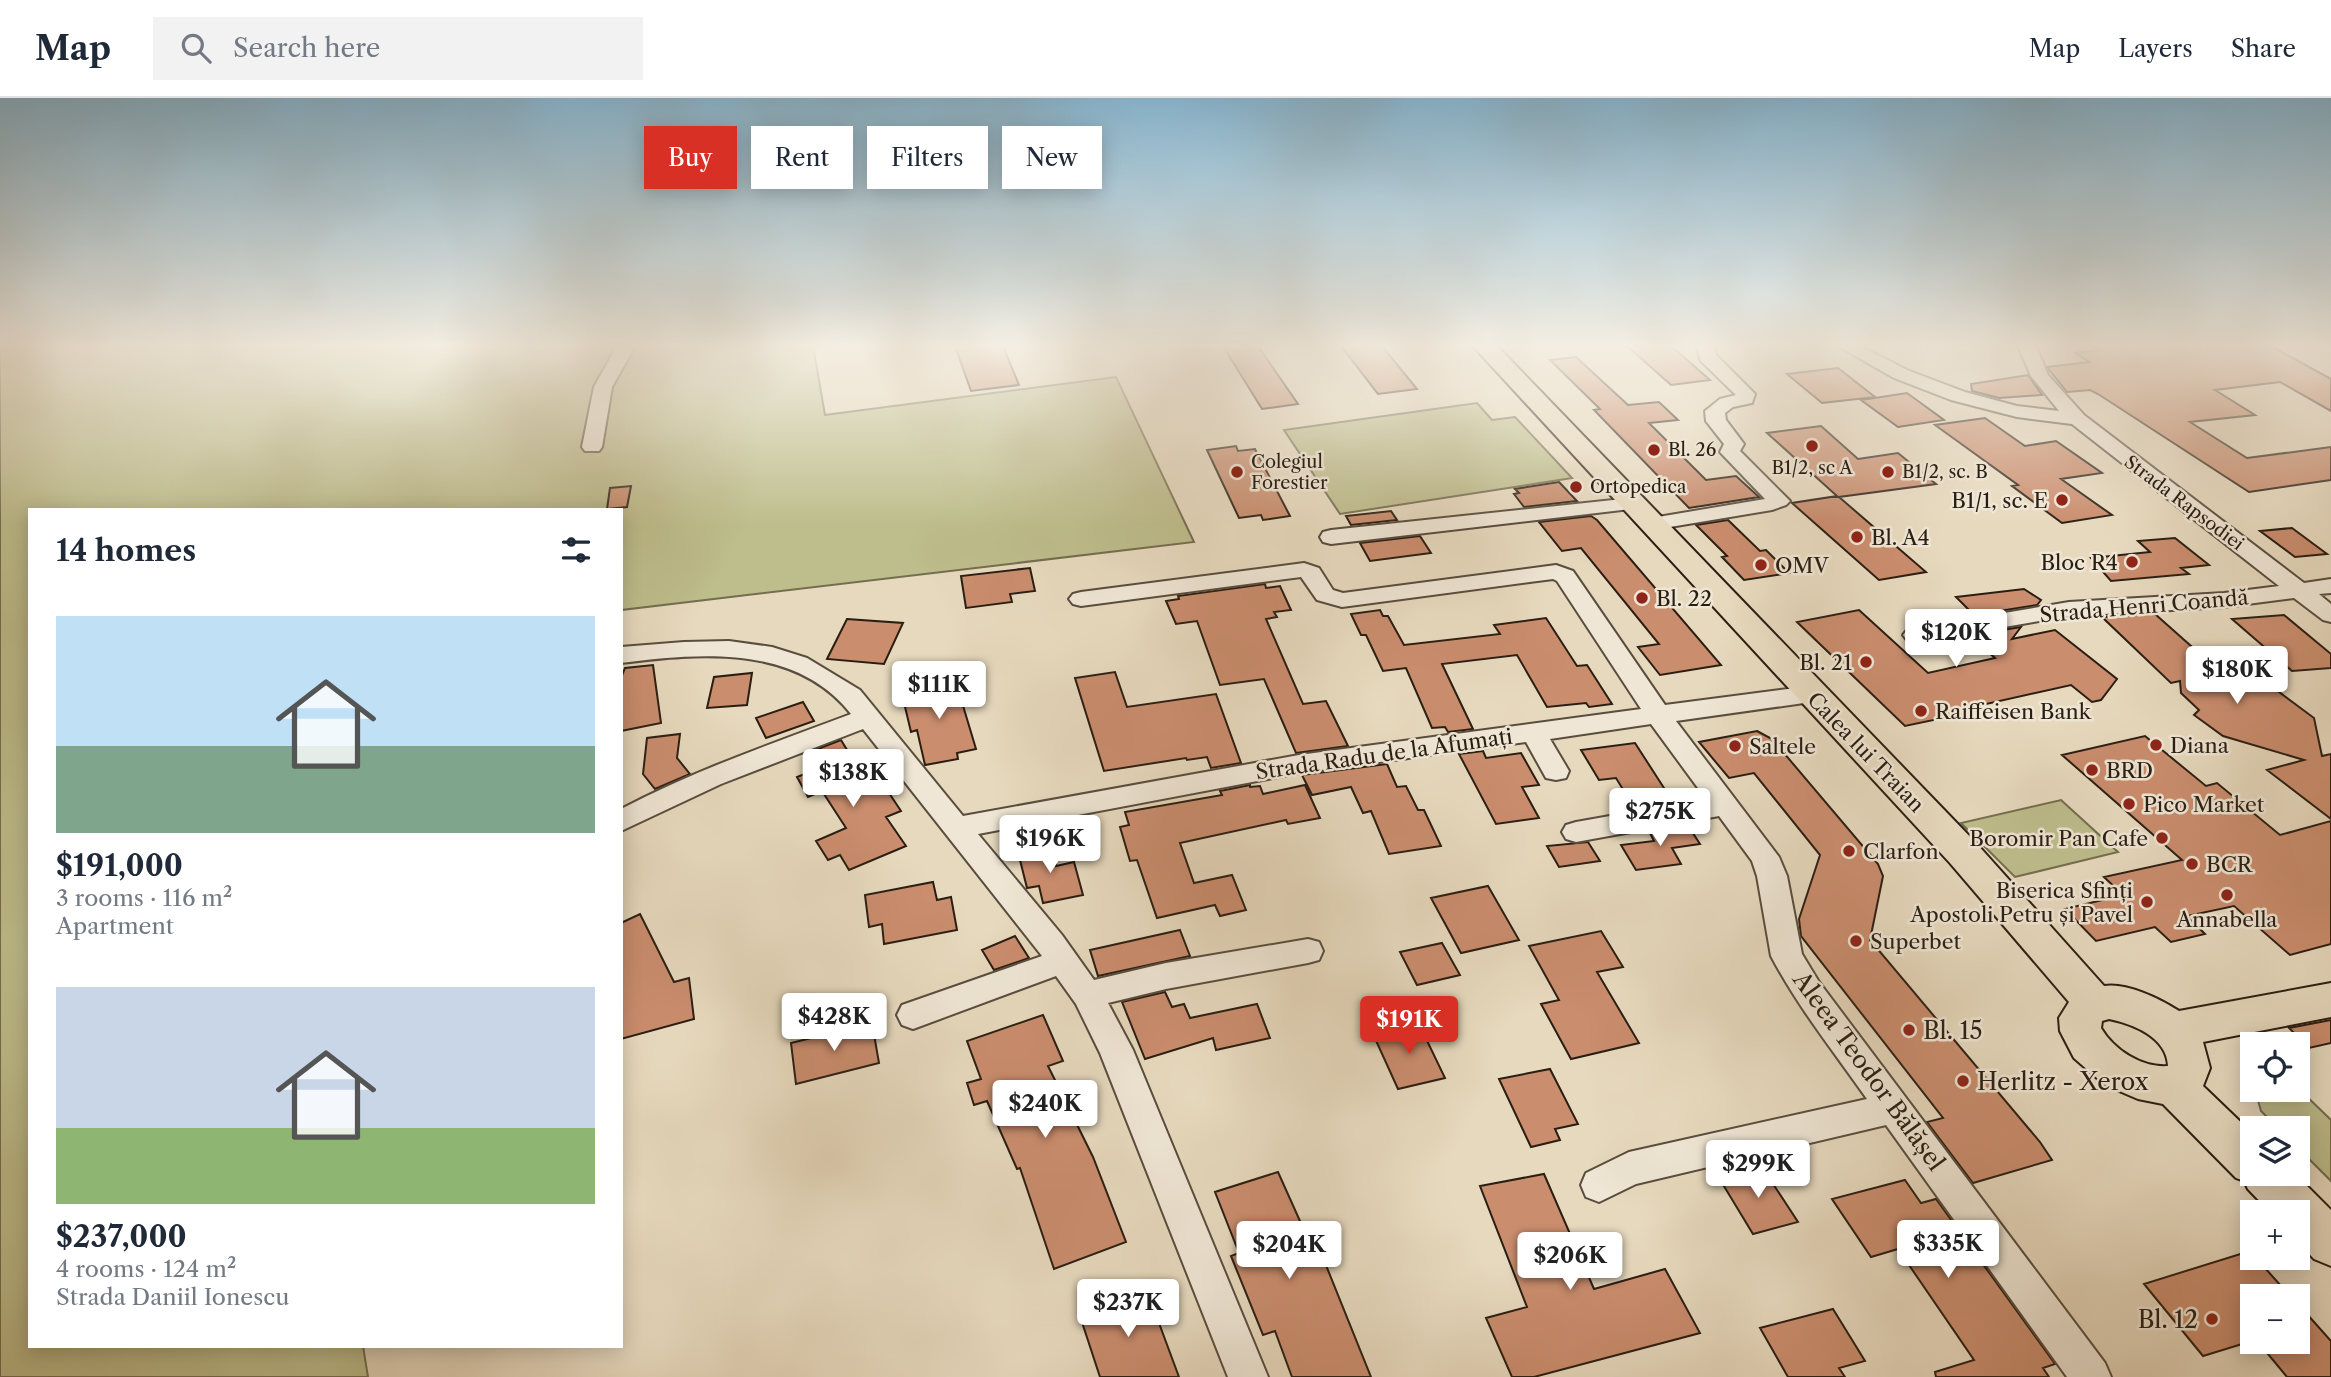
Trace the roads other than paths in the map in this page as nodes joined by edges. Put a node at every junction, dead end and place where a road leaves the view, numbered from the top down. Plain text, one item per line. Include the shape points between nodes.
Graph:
1 (600, 406) edge
2 (1540, 406) edge
3 (1723, 406) edge
4 (1990, 406) edge
5 (2065, 406) edge
6 (2077, 419) junction
7 (592, 447) dead end
8 (1632, 504) junction
9 (1651, 524) junction
10 (1331, 537) dead end
11 (2331, 586) edge
12 (2297, 589) junction
13 (1081, 599) dead end
14 (2331, 615) edge
15 (1915, 635) dead end
16 (623, 655) edge
17 (1811, 694) junction
18 (1658, 715) junction
19 (868, 717) junction
20 (1533, 732) junction
21 (1556, 771) dead end
22 (1726, 805) junction
23 (623, 820) edge
24 (958, 827) junction
25 (1576, 832) dead end
26 (1308, 951) dead end
27 (1063, 961) junction
28 (1087, 995) junction
29 (2331, 1000) edge
30 (2095, 1004) junction
31 (913, 1015) dead end
32 (2172, 1030) junction
33 (2173, 1084) junction
34 (1894, 1108) junction
35 (2240, 1151) edge
36 (1599, 1185) dead end
37 (2276, 1186) edge
38 (2331, 1243) edge
39 (1248, 1377) edge
40 (2091, 1377) edge

1 - 7 street
2 - 8 main road, Calea lui Traian
3 - 9 street via 1715,411 1716,421 1734,444 1730,452 1779,501
4 - 6 street
5 - 6 street, Strada Rapsodiei
6 - 12 street, Strada Rapsodiei
8 - 9 main road, Calea lui Traian
8 - 10 street
9 - 17 main road, Calea lui Traian
11 - 12 street, Strada Henri Coandă
12 - 14 street, Strada Rapsodiei
12 - 15 street, Strada Henri Coandă via 2224,600 2069,609
13 - 18 street, Aleea Teodor Bălășel via 1304,570 1333,600 1556,572 1565,576
16 - 19 street via 730,649 765,652 819,674 851,696
17 - 18 street, Strada Radu de la Afumați
17 - 30 main road, Calea lui Traian via 1963,853
18 - 20 street, Strada Radu de la Afumați
18 - 22 street, Aleea Teodor Bălășel
19 - 23 street via 728,771
19 - 24 street
20 - 21 street
20 - 24 street, Strada Radu de la Afumați via 1299,764
22 - 25 street
22 - 34 street, Aleea Teodor Bălășel via 1765,857 1787,956
24 - 27 street
26 - 28 street
27 - 28 street
27 - 31 street
28 - 39 street via 1116,1050
29 - 32 main road
30 - 32 main road via 2125,1004
30 - 33 main road via 2080,1018 2080,1029 2094,1055 2142,1083
32 - 33 main road via 2184,1043 2191,1069 2185,1079
33 - 35 main road
34 - 36 street via 1629,1169
34 - 40 street, Aleea Teodor Bălășel
37 - 38 main road

